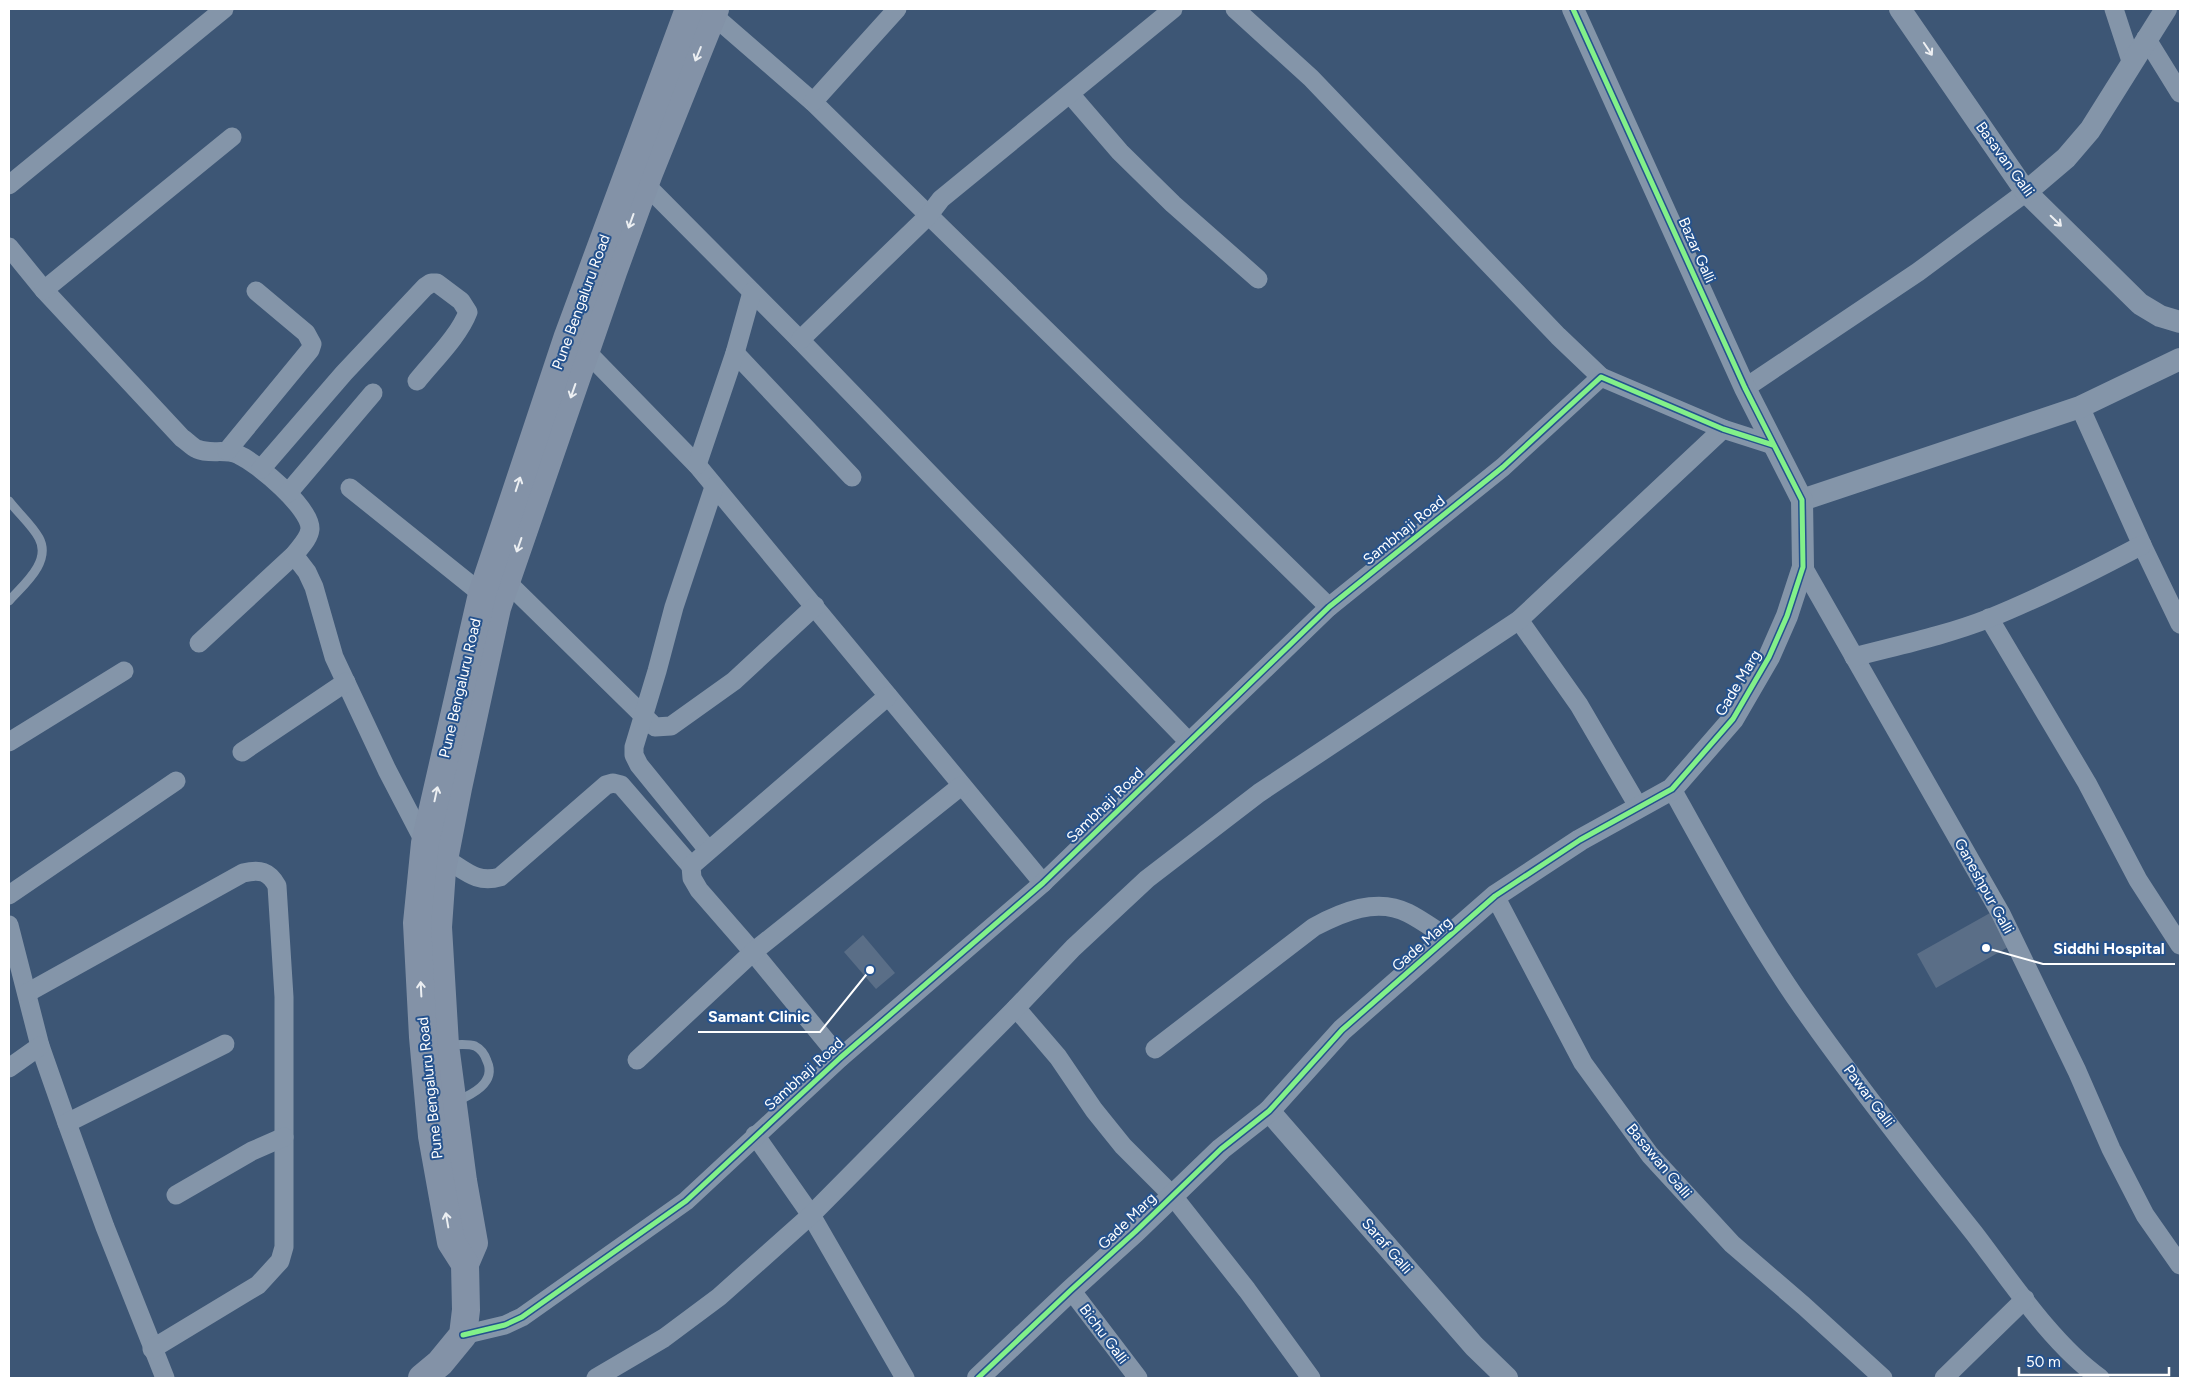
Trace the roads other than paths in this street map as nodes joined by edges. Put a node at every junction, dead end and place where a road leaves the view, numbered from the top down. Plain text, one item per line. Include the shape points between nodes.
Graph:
1 (224, 9) edge
2 (897, 9) edge
3 (1173, 9) edge
4 (1235, 9) edge
5 (1573, 9) edge
6 (1900, 9) edge
7 (2114, 9) edge
8 (2166, 9) edge
9 (706, 11) edge
10 (2146, 38) junction
11 (2131, 61) junction
12 (2180, 93) edge
13 (1070, 94) junction
14 (813, 102) junction
15 (232, 137) dead end
16 (645, 184) junction
17 (9, 185) edge
18 (2026, 192) junction
19 (928, 216) junction
20 (9, 248) edge
21 (1258, 278) dead end
22 (44, 290) junction
23 (256, 291) dead end
24 (752, 292) junction
25 (2180, 322) edge
26 (800, 340) junction
27 (576, 342) junction
28 (735, 353) junction
29 (2180, 359) edge
30 (1601, 376) junction
31 (417, 381) dead end
32 (1745, 388) junction
33 (373, 393) dead end
34 (2080, 406) junction
35 (1723, 429) junction
36 (1773, 445) junction
37 (227, 451) junction
38 (697, 465) junction
39 (261, 469) junction
40 (852, 476) dead end
41 (714, 487) junction
42 (350, 488) dead end
43 (288, 494) junction
44 (1802, 500) junction
45 (9, 501) edge
46 (2142, 545) junction
47 (294, 555) junction
48 (1803, 567) junction
49 (507, 582) junction
50 (482, 594) junction
51 (9, 601) edge
52 (815, 606) junction
53 (1328, 607) junction
54 (1989, 618) junction
55 (1520, 620) junction
56 (2180, 624) edge
57 (199, 644) dead end
58 (1854, 657) junction
59 (124, 670) dead end
60 (346, 682) junction
61 (888, 696) junction
62 (643, 716) junction
63 (9, 742) edge
64 (1189, 742) junction
65 (242, 752) dead end
66 (176, 780) dead end
67 (962, 786) junction
68 (1672, 789) junction
69 (1638, 806) junction
70 (435, 850) junction
71 (708, 850) junction
72 (691, 866) junction
73 (1043, 883) junction
74 (9, 895) edge
75 (1495, 896) junction
76 (10, 932) edge
77 (1448, 938) junction
78 (2180, 945) edge
79 (753, 952) junction
80 (27, 993) junction
81 (1016, 1008) junction
82 (225, 1044) dead end
83 (445, 1045) junction
84 (40, 1046) junction
85 (1155, 1049) dead end
86 (840, 1058) junction
87 (637, 1060) dead end
88 (9, 1068) edge
89 (452, 1103) junction
90 (1269, 1111) junction
91 (67, 1123) junction
92 (756, 1135) junction
93 (284, 1137) junction
94 (176, 1195) dead end
95 (1172, 1195) junction
96 (811, 1215) junction
97 (465, 1264) junction
98 (2180, 1265) edge
99 (1071, 1290) junction
100 (2025, 1299) junction
101 (463, 1335) junction
102 (152, 1349) junction
103 (437, 1373) edge
104 (165, 1378) edge
105 (596, 1378) edge
106 (905, 1378) edge
107 (978, 1378) edge
108 (1138, 1378) edge
109 (1311, 1378) edge
110 (1507, 1378) edge
111 (1883, 1378) edge
112 (1944, 1378) edge
113 (2100, 1378) edge

1 - 17 street
2 - 14 street
3 - 13 street
4 - 30 street via 1311,78 1558,336
5 - 32 street, Bazar Galli
6 -> 18 street, Basavan Galli
7 - 11 street
8 - 10 street
9 - 14 street
9 -> 16 main road
9 - 27 main road, Pune Bengaluru Road
10 - 11 street
10 - 12 street
11 - 18 street via 2090,130 2066,158
13 - 19 street via 941,199
13 - 21 street via 1120,152 1173,204
14 - 19 street
15 - 22 street
16 - 24 street
16 -> 27 main road
18 -> 25 street, Basavan Galli via 2140,304 2160,316
18 - 32 street via 1918,272
19 - 26 street
19 - 53 street
20 - 22 street
22 - 37 street via 182,438 197,449
23 - 37 street via 306,332 312,344
24 - 26 street
24 - 28 street
26 - 64 street
27 - 38 street
27 -> 49 main road via 576,382
50 -> 27 main road, Pune Bengaluru Road
28 - 38 street
28 - 40 street
29 - 34 street
30 - 35 street
30 - 53 street, Sambhaji Road via 1503,467
31 - 39 street via 468,312 461,301 438,283 425,287 344,373
32 - 36 street, Bazar Galli
33 - 43 street
34 - 44 street
34 - 46 street
35 - 36 street
35 - 55 street
36 - 44 street, Bazar Galli
37 - 39 street via 239,454
38 - 41 street
39 - 43 street
41 - 52 street
41 - 62 street via 674,607
42 - 50 street
43 - 47 street via 310,524 307,538
44 - 48 street, Gade Marg
45 - 51 lane via 40,538 42,548 41,560 34,574
46 - 54 street
46 - 56 street
47 - 57 street
47 - 60 street via 314,587 326,633
48 - 58 street, Ganeshpur Galli
48 - 68 street, Gade Marg via 1769,657 1738,711
49 - 62 street
49 - 70 main road via 497,608
70 -> 50 main road, Pune Bengaluru Road
52 - 61 street
52 - 62 street via 734,681 681,720 671,726 655,727
53 - 64 street, Sambhaji Road
54 - 58 street via 1923,640
54 - 78 street via 2087,783 2138,880
55 - 69 street via 1579,704
55 - 81 street via 1259,793 1147,879 1072,948
58 - 98 street, Ganeshpur Galli via 2001,914 2115,1157 2145,1215
59 - 63 street
60 - 65 street
60 - 70 street via 387,770
61 - 67 street
61 - 71 street
62 - 71 street via 634,755
64 - 73 street, Sambhaji Road
66 - 74 street
67 - 73 street
67 - 79 street
68 - 69 street, Gade Marg
68 - 100 street, Pawar Galli via 1739,910 1802,1007
69 - 75 street, Gade Marg
70 - 72 street via 477,878 486,881 500,877 606,785 613,783 621,785
70 - 83 main road
97 -> 70 main road, Pune Bengaluru Road via 451,1242 430,1116 417,923
71 - 72 street
72 - 79 street via 692,878 699,890
73 - 86 street, Sambhaji Road
75 - 77 street, Gade Marg
75 - 111 street, Basawan Galli via 1583,1063 1650,1155 1732,1244
76 - 80 street
77 - 85 street via 1407,912 1379,905 1342,912 1314,927
77 - 90 street, Gade Marg via 1342,1030
79 - 86 street
79 - 87 street
80 - 84 street
80 - 93 street via 243,873 263,871 272,876 279,900 284,997
81 - 95 street via 1058,1057 1094,1110
81 - 96 street
82 - 91 street
83 - 89 main road
83 - 89 lane via 474,1045 483,1052 488,1064 489,1075 484,1085 472,1095
84 - 88 street
84 - 91 street
86 - 92 street, Sambhaji Road
89 - 97 main road via 474,1243
90 - 95 street, Gade Marg via 1221,1149
90 - 110 street, Saraf Galli via 1474,1346
91 - 102 street
92 - 96 street
92 - 101 street, Sambhaji Road via 686,1201 522,1317 505,1326
93 - 94 street via 252,1150
93 - 102 street via 284,1247 280,1262 258,1285
95 - 99 street, Gade Marg
95 - 109 street
96 - 105 street via 719,1298 664,1338
96 - 106 street
97 - 101 main road
99 - 107 street, Gade Marg
99 - 108 street, Bichu Galli
100 - 112 street
100 - 113 street, Pawar Galli via 2057,1339
101 - 103 main road
102 - 104 street

